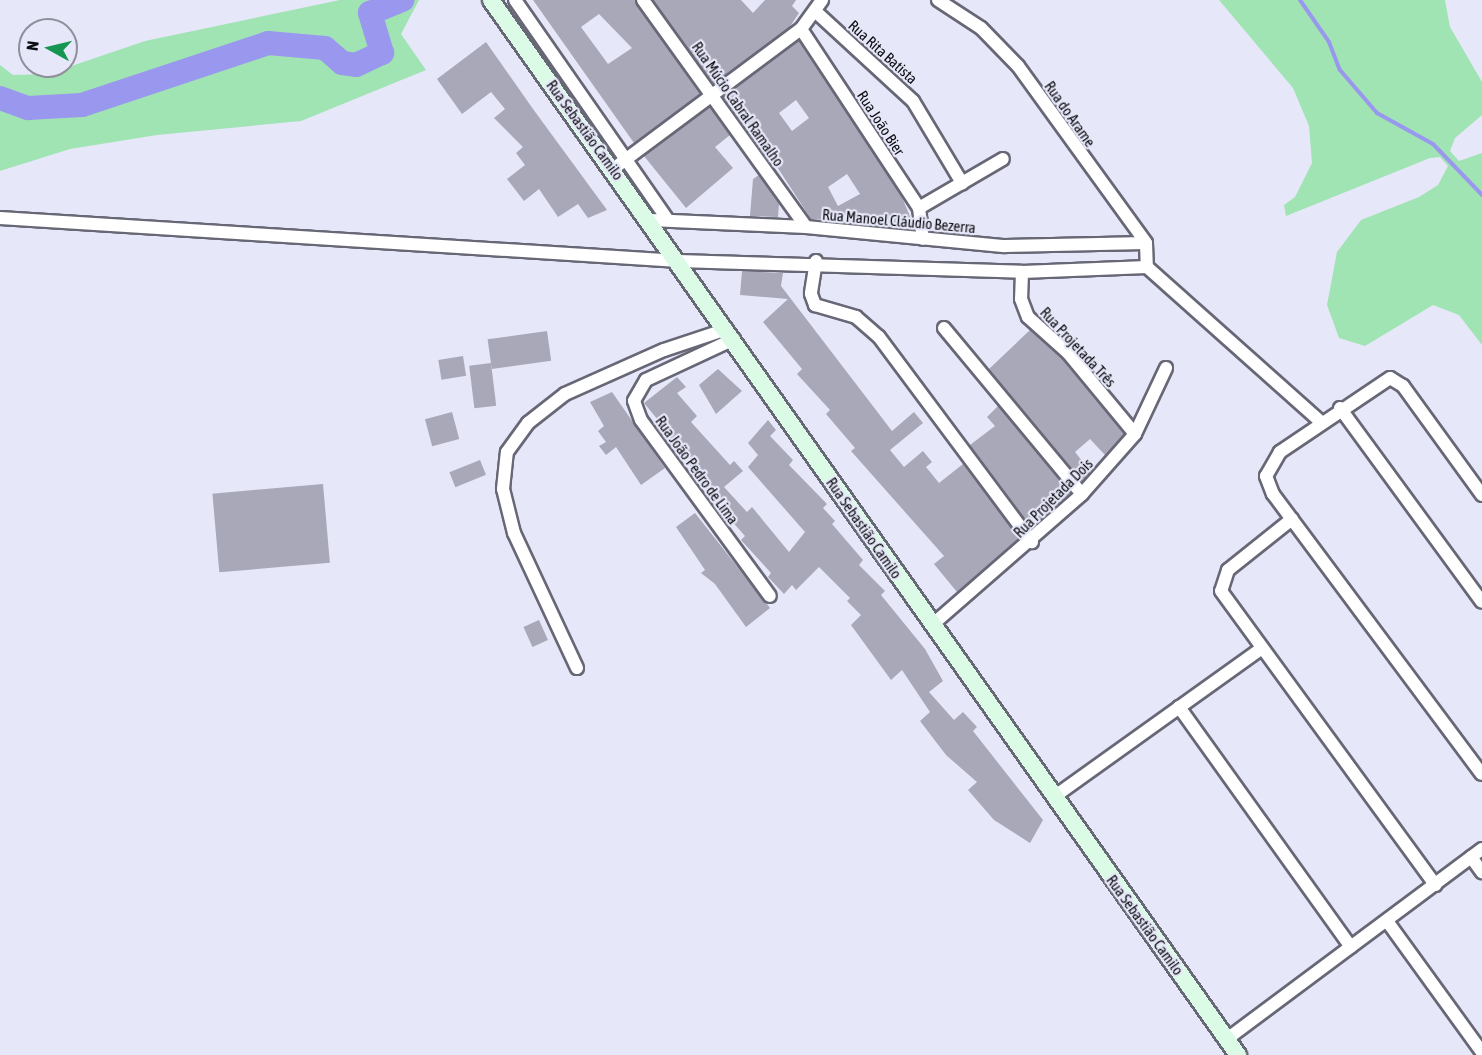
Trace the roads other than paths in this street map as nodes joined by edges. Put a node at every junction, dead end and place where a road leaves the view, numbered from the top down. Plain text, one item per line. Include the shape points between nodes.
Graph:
1 (491, 0) edge
2 (515, 0) edge
3 (644, 0) edge
4 (822, 0) edge
5 (939, 0) edge
6 (814, 11) junction
7 (801, 28) junction
8 (712, 93) junction
9 (629, 158) junction
10 (1003, 159) dead end
11 (613, 169) junction
12 (962, 183) junction
13 (919, 208) junction
14 (0, 218) edge
15 (650, 220) junction
16 (668, 220) junction
17 (806, 227) junction
18 (923, 239) junction
19 (1146, 243) junction
20 (679, 261) junction
21 (816, 261) junction
22 (1147, 267) junction
23 (1022, 272) junction
24 (944, 328) dead end
25 (731, 334) junction
26 (1166, 368) dead end
27 (1340, 408) junction
28 (1321, 422) junction
29 (1135, 434) junction
30 (1082, 494) junction
31 (1482, 495) edge
32 (1292, 519) junction
33 (1032, 542) junction
34 (770, 596) dead end
35 (1482, 602) edge
36 (932, 625) junction
37 (1261, 649) junction
38 (577, 668) dead end
39 (1179, 707) junction
40 (1482, 774) edge
41 (1054, 797) junction
42 (1482, 849) edge
43 (1472, 857) junction
44 (1482, 872) edge
45 (1435, 885) junction
46 (1387, 921) junction
47 (1351, 947) junction
48 (1227, 1039) junction
49 (1482, 1052) edge
50 (1238, 1055) edge

1 - 11 main road, Rua Sebastião Camilo
2 - 9 street, Rua Sebastião Camilo
3 - 8 street, Rua Múcio Cabral Ramalho
4 - 6 street
5 - 19 street, Rua do Arame via 981,28 1018,66
6 - 7 street
6 - 12 street, Rua Rita Batista via 914,101
7 - 8 street
7 - 13 street, Rua João Bier
8 - 9 street
8 - 17 street, Rua Múcio Cabral Ramalho
9 - 11 street
9 - 16 street, Rua Sebastião Camilo
10 - 12 street
11 - 15 main road, Rua Sebastião Camilo
12 - 13 street
13 - 18 street, Rua João Bier
14 - 20 street
15 - 16 street, Rua Manoel Cláudio Bezerra
15 - 20 main road, Rua Sebastião Camilo
16 - 17 street, Rua Manoel Cláudio Bezerra
17 - 18 street, Rua Manoel Cláudio Bezerra
18 - 19 street, Rua Manoel Cláudio Bezerra via 1005,246
19 - 22 street
20 - 21 street
20 - 25 main road, Rua Sebastião Camilo
21 - 23 street
21 - 33 street via 811,294 815,305 856,317 879,337
22 - 23 street
22 - 28 street
23 - 29 street, Rua Projetada Três via 1021,299 1028,316 1068,353
24 - 30 street
25 - 34 street, Rua João Pedro de Lima via 646,380 634,401 641,420
25 - 36 main road, Rua Sebastião Camilo
25 - 38 street via 664,350 565,394 528,423 507,452 503,489 509,517
26 - 29 street, Rua Projetada Dois
27 - 28 street
27 - 31 street via 1378,382 1397,380
27 - 35 street
28 - 32 street via 1268,467 1268,484
29 - 30 street, Rua Projetada Dois
30 - 33 street, Rua Projetada Dois
32 - 37 street via 1228,570 1220,583 1224,599
32 - 40 street
33 - 36 street, Rua Projetada Dois
36 - 41 main road, Rua Sebastião Camilo
37 - 39 street
37 - 45 street
39 - 41 street
39 - 47 street
41 - 48 main road, Rua Sebastião Camilo
42 - 43 street
43 - 44 street
43 - 45 street
45 - 46 street
46 - 47 street
46 - 49 street
47 - 48 street
48 - 50 main road, Rua Sebastião Camilo

